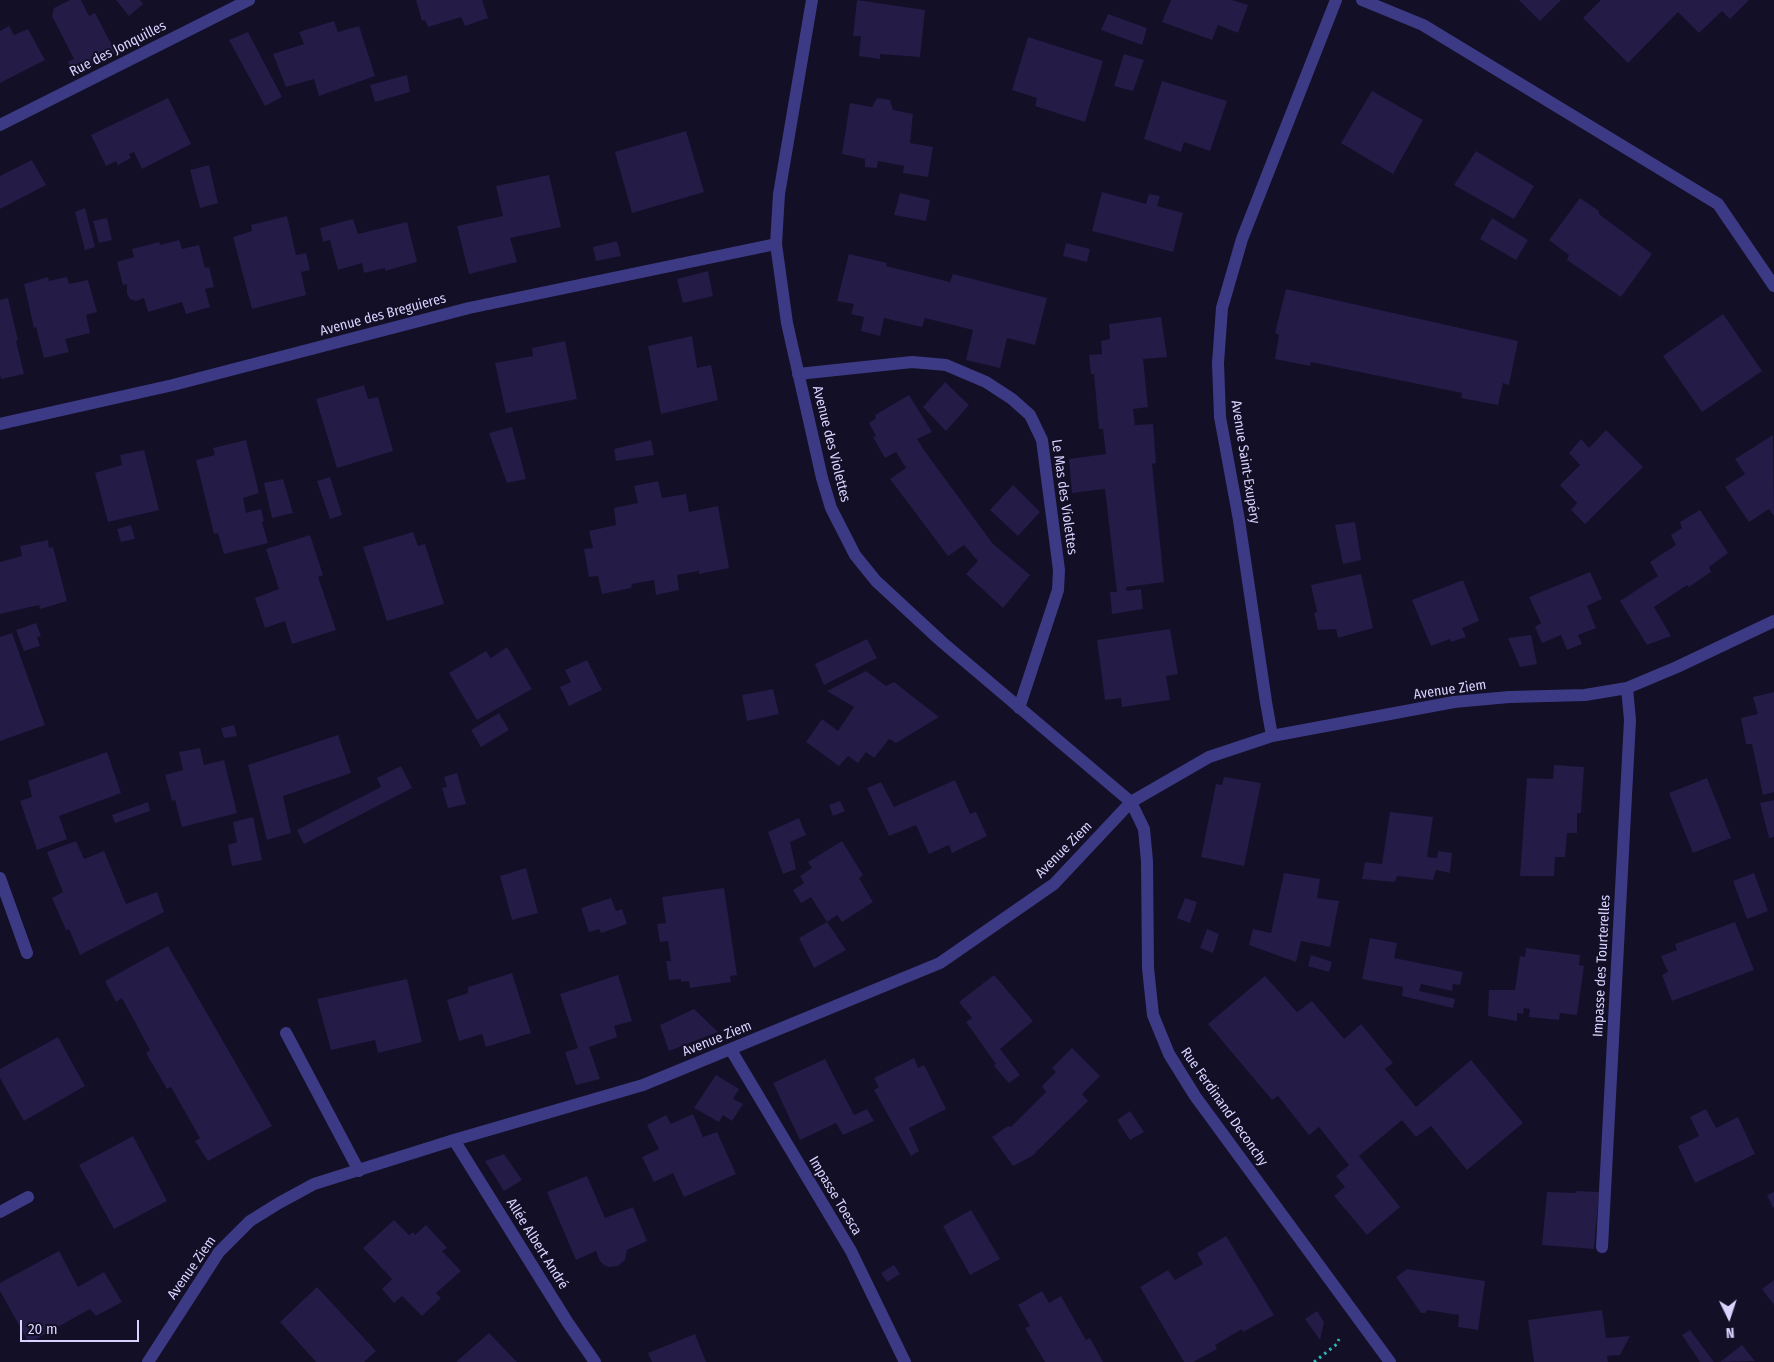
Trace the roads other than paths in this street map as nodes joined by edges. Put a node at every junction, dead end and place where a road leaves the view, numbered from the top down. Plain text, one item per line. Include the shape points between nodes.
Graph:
1 (249, 0) edge
2 (812, 0) edge
3 (1336, 0) edge
4 (1362, 0) edge
5 (0, 125) edge
6 (776, 244) junction
7 (1774, 286) edge
8 (798, 374) junction
9 (0, 424) edge
10 (1774, 621) edge
11 (1627, 688) junction
12 (1019, 708) junction
13 (1272, 736) junction
14 (1131, 802) junction
15 (0, 878) edge
16 (27, 953) dead end
17 (286, 1033) dead end
18 (731, 1050) junction
19 (454, 1140) junction
20 (359, 1171) junction
21 (28, 1197) dead end
22 (0, 1212) edge
23 (1602, 1247) dead end
24 (148, 1362) edge
25 (595, 1362) edge
26 (905, 1362) edge
27 (1390, 1362) edge

1 - 5 street, Rue des Jonquilles
2 - 6 street, Avenue des Violettes via 779,194
3 - 13 street, Avenue Saint-Exupéry via 1242,239 1222,308 1218,363 1220,417
4 - 7 street via 1423,25 1718,204
6 - 8 street, Avenue des Violettes
6 - 9 street, Avenue des Breguieres via 469,308 173,385
8 - 12 street, Avenue des Violettes via 831,508 855,555 876,581
8 - 12 street, Le Mas des Violettes via 912,362 946,365 986,382 1030,415 1042,440 1060,570 1058,590
10 - 11 street, Avenue Ziem
11 - 13 street, Avenue Ziem via 1585,695 1454,702
11 - 23 street, Impasse des Tourterelles via 1630,720
12 - 14 street, Avenue des Violettes
13 - 14 street, Avenue Ziem via 1210,757
14 - 18 street, Avenue Ziem via 1054,884 940,963
14 - 27 street, Rue Ferdinand Deconchy via 1144,829 1152,1014 1169,1054 1201,1103
15 - 16 street
17 - 20 street
18 - 19 street, Avenue Ziem via 643,1084
18 - 26 street, Impasse Toesca via 851,1251
19 - 20 street, Avenue Ziem
19 - 25 street, Allée Albert André
20 - 24 street, Avenue Ziem via 314,1184 250,1220 219,1252
21 - 22 street

